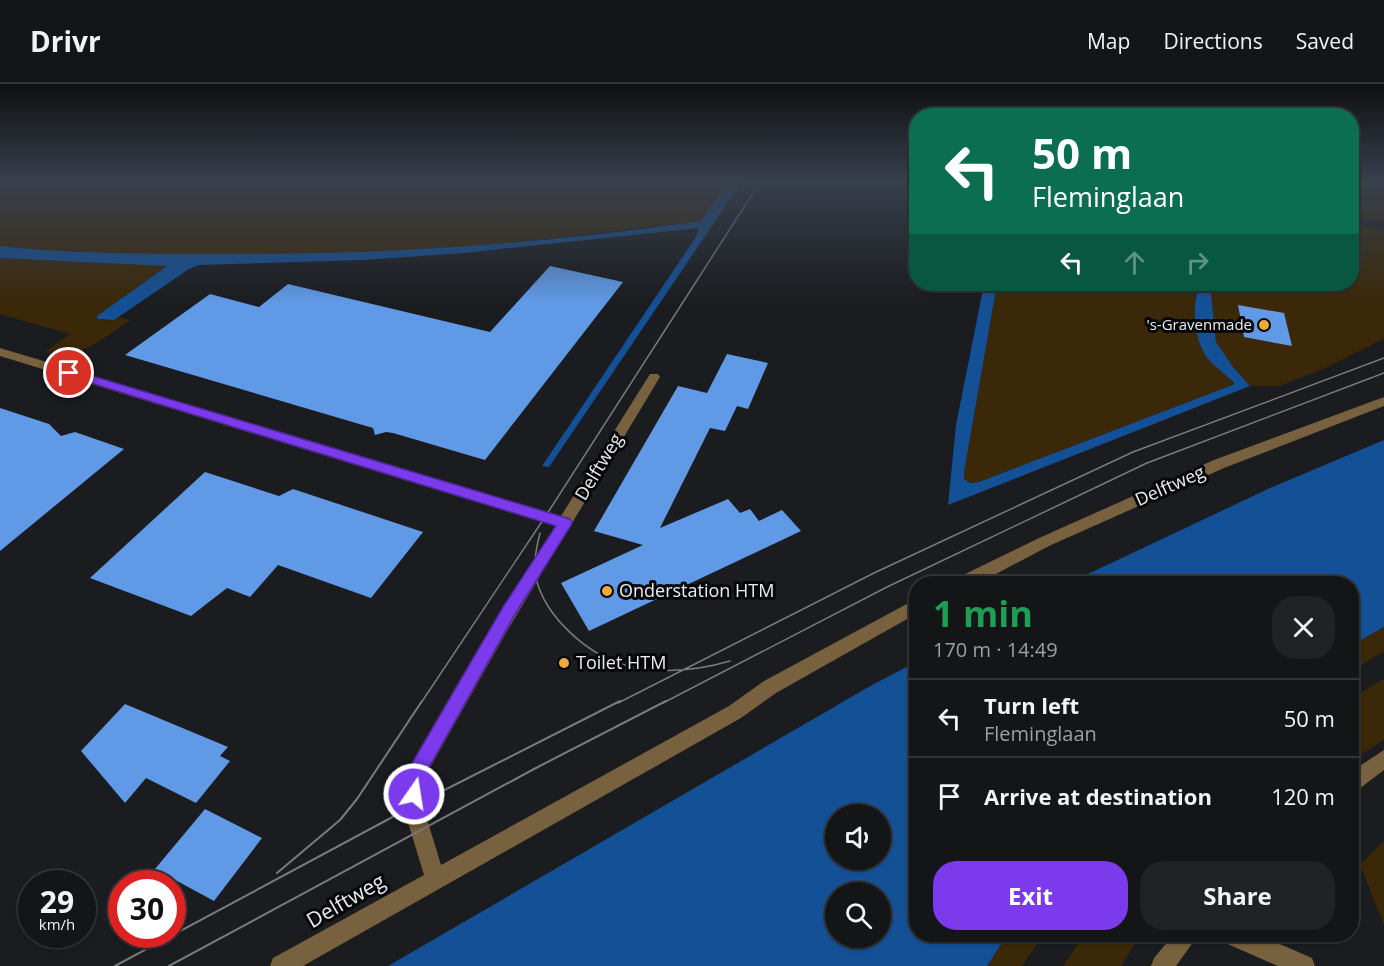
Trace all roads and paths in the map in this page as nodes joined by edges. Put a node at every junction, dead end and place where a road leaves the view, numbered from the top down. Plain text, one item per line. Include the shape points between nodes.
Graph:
1 (0, 352) edge
2 (654, 377) dead end
3 (1384, 401) edge
4 (565, 523) junction
5 (977, 576) edge
6 (909, 610) edge
7 (1384, 759) edge
8 (1359, 777) edge
9 (435, 878) junction
10 (1182, 942) edge
11 (1249, 942) edge
12 (281, 966) edge
13 (1162, 966) edge
14 (1304, 966) edge

1 - 4 street
2 - 4 street, Delftweg
3 - 5 street, Delftweg via 1219,464
4 - 9 street, Delftweg via 503,621 413,778 413,806
6 - 9 street, Delftweg via 770,687 735,712
7 - 8 street
9 - 12 street, Delftweg
10 - 13 street
11 - 14 street

